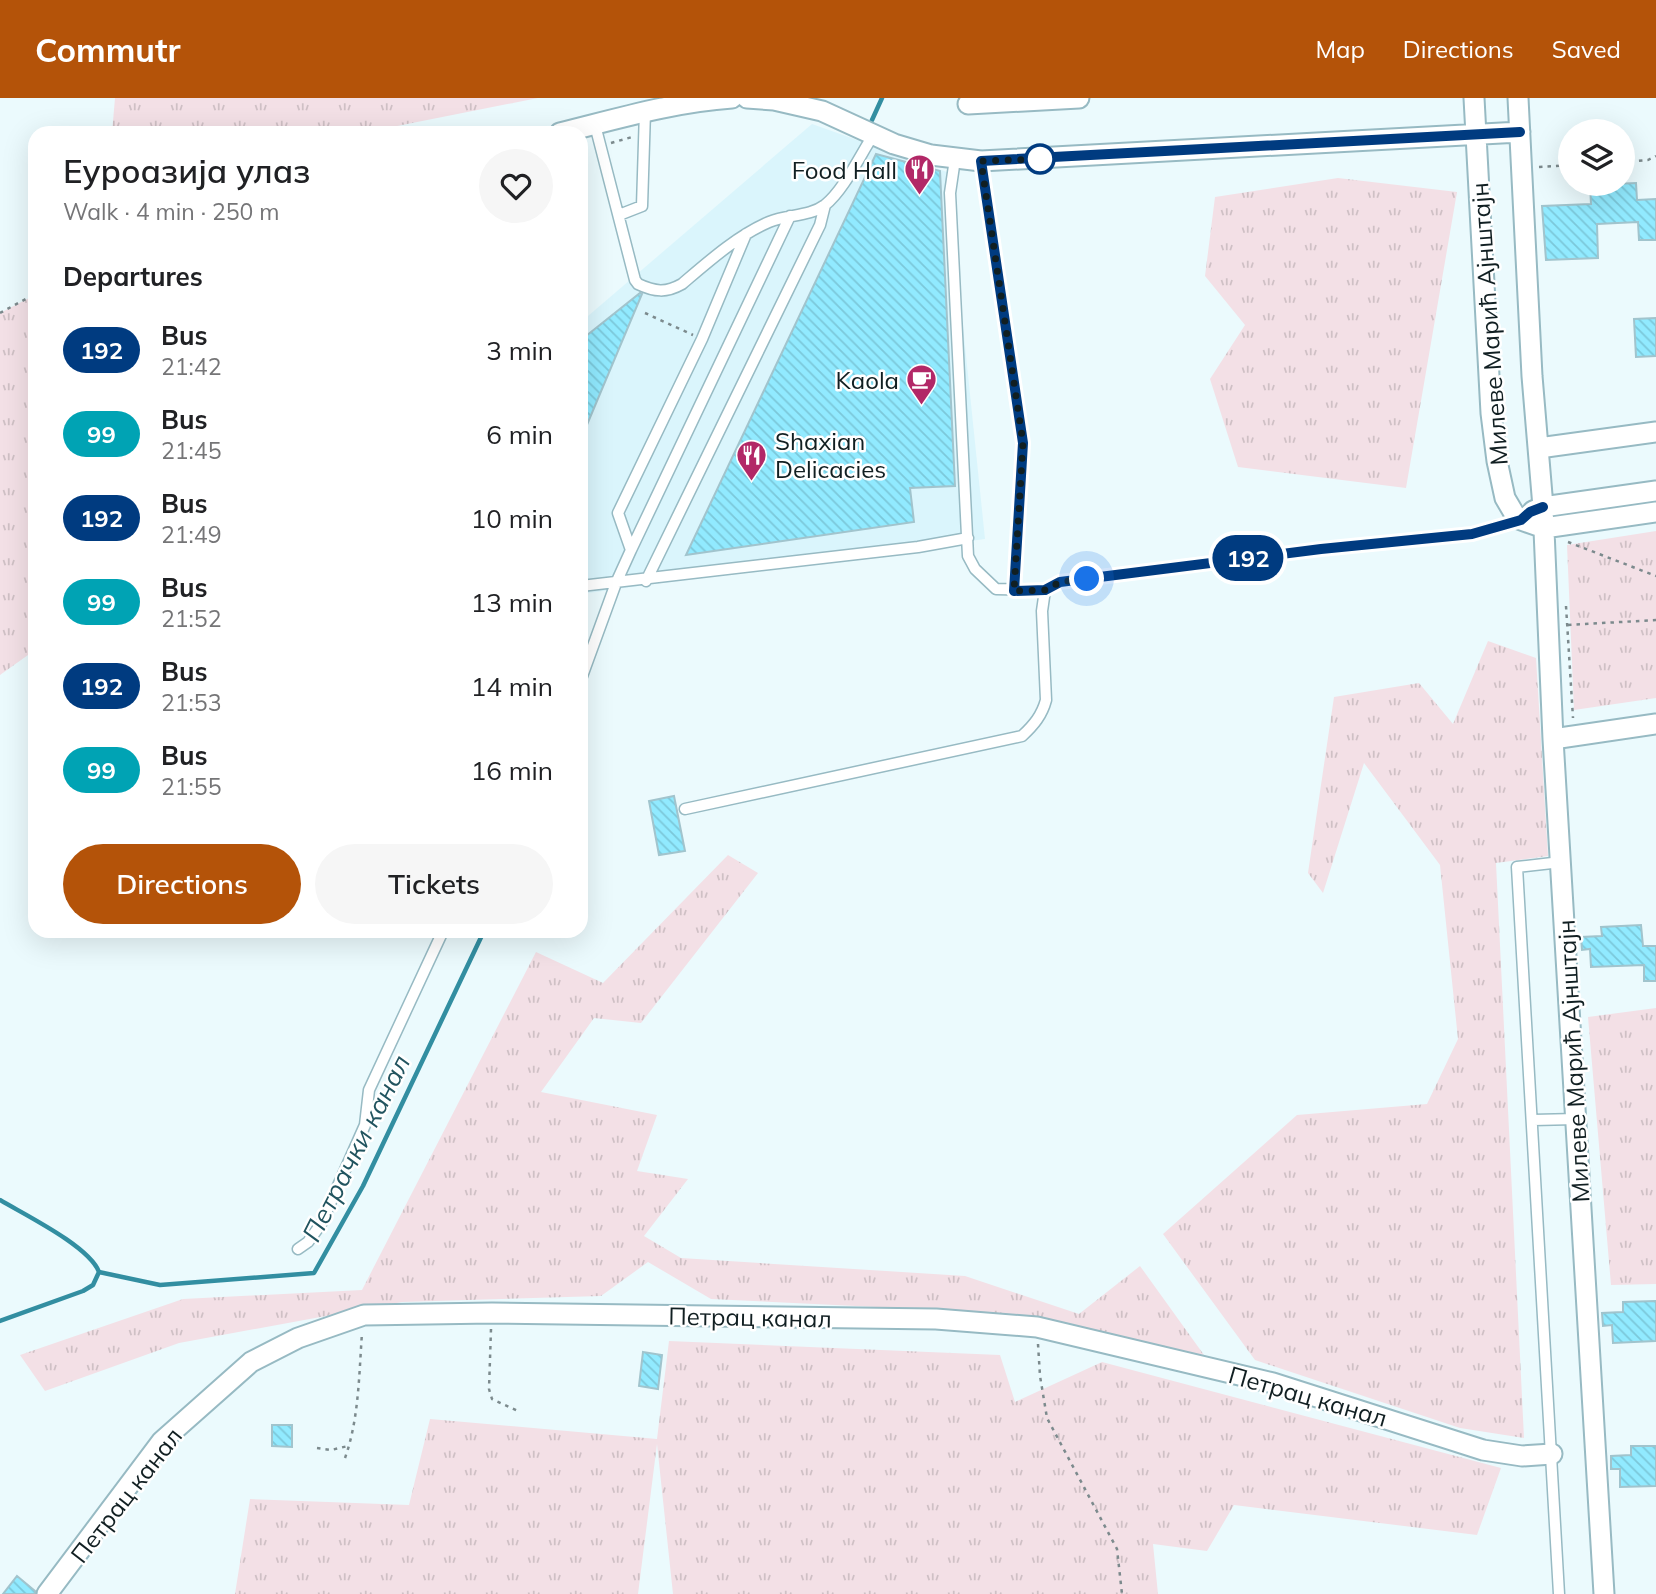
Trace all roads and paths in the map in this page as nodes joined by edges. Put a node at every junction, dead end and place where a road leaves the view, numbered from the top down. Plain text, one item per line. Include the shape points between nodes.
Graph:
1 (732, 98) edge
2 (747, 98) edge
3 (1079, 98) edge
4 (1474, 98) edge
5 (1518, 98) edge
6 (968, 104) dead end
7 (645, 111) junction
8 (595, 125) junction
9 (588, 127) edge
10 (1520, 132) junction
11 (645, 134) junction
12 (873, 134) junction
13 (1476, 135) junction
14 (601, 145) junction
15 (1656, 156) edge
16 (955, 159) junction
17 (981, 161) junction
18 (1635, 161) edge
19 (1558, 166) edge
20 (1532, 167) dead end
21 (825, 205) junction
22 (619, 215) junction
23 (790, 216) junction
24 (746, 234) junction
25 (28, 297) edge
26 (0, 313) edge
27 (1656, 432) edge
28 (1539, 448) junction
29 (1656, 491) edge
30 (1543, 507) junction
31 (1656, 512) edge
32 (1521, 520) junction
33 (1544, 528) junction
34 (968, 538) junction
35 (1571, 538) dead end
36 (1566, 542) junction
37 (1563, 547) dead end
38 (631, 550) junction
39 (1656, 576) edge
40 (646, 580) junction
41 (616, 583) junction
42 (588, 585) edge
43 (1045, 590) junction
44 (1014, 591) junction
45 (1566, 601) dead end
46 (1656, 620) edge
47 (1557, 626) junction
48 (588, 660) edge
49 (1656, 724) edge
50 (1574, 736) junction
51 (1553, 739) junction
52 (685, 809) dead end
53 (1562, 862) junction
54 (440, 938) edge
55 (1576, 1119) junction
56 (1534, 1120) junction
57 (298, 1249) dead end
58 (492, 1313) junction
59 (364, 1315) junction
60 (1037, 1326) junction
61 (520, 1412) dead end
62 (349, 1446) junction
63 (317, 1448) dead end
64 (1552, 1454) junction
65 (345, 1458) dead end
66 (47, 1594) edge
67 (1122, 1594) edge
68 (1559, 1594) edge
69 (1604, 1594) edge

1 - 7 street
2 - 12 street via 822,111
3 - 6 street
4 - 13 street, Милеве Марић Ајнштајн
5 - 10 street, Милеве Марић Ајнштајн
7 - 8 street
7 - 11 lane
8 - 9 street
8 - 14 lane
10 - 13 street
10 - 28 street, Милеве Марић Ајнштајн
11 - 14 path
11 - 22 lane via 642,206
12 - 16 street
12 - 21 lane
13 - 17 street
13 - 32 street, Милеве Марић Ајнштајн via 1494,439 1505,498
14 - 22 lane
15 - 18 path
16 - 17 street
16 - 34 lane via 950,192
17 - 44 lane via 1023,443
19 - 20 path
21 - 23 lane
21 - 40 lane via 820,225
22 - 24 lane via 635,280 652,290 682,284
23 - 24 lane
23 - 38 lane
24 - 38 lane via 702,339 618,513
25 - 26 path
27 - 28 street
28 - 30 street, Милеве Марић Ајнштајн
29 - 30 street
30 - 32 street
30 - 33 street, Милеве Марић Ајнштајн
31 - 33 street
32 - 33 street
32 - 43 lane via 1472,534 1060,582
33 - 47 street, Милеве Марић Ајнштајн
34 - 40 lane
34 - 44 lane via 968,556 975,569 996,589
35 - 36 path
36 - 37 path
36 - 39 path
38 - 41 lane
40 - 41 lane
41 - 42 lane
41 - 48 lane
43 - 44 lane
43 - 52 lane via 1046,700 1023,736
45 - 47 path
46 - 47 path
47 - 50 path
47 - 51 street, Милеве Марић Ајнштајн
49 - 50 street
50 - 51 street
51 - 53 street, Милеве Марић Ајнштајн
53 - 55 street, Милеве Марић Ајнштајн
53 - 56 lane via 1517,867
54 - 57 lane via 369,1090 365,1125 321,1224
55 - 56 lane
55 - 69 street, Милеве Марић Ајнштајн
56 - 64 lane
58 - 59 street, Петрац канал
58 - 60 street, Петрац канал via 936,1319
58 - 61 path via 489,1389 492,1399
59 - 62 path
59 - 66 street, Петрац канал via 298,1338 251,1362 162,1441
60 - 64 street, Петрац канал via 1273,1383 1483,1450 1522,1456
60 - 67 path via 1047,1418 1117,1549
62 - 63 path
62 - 65 path
64 - 68 lane

